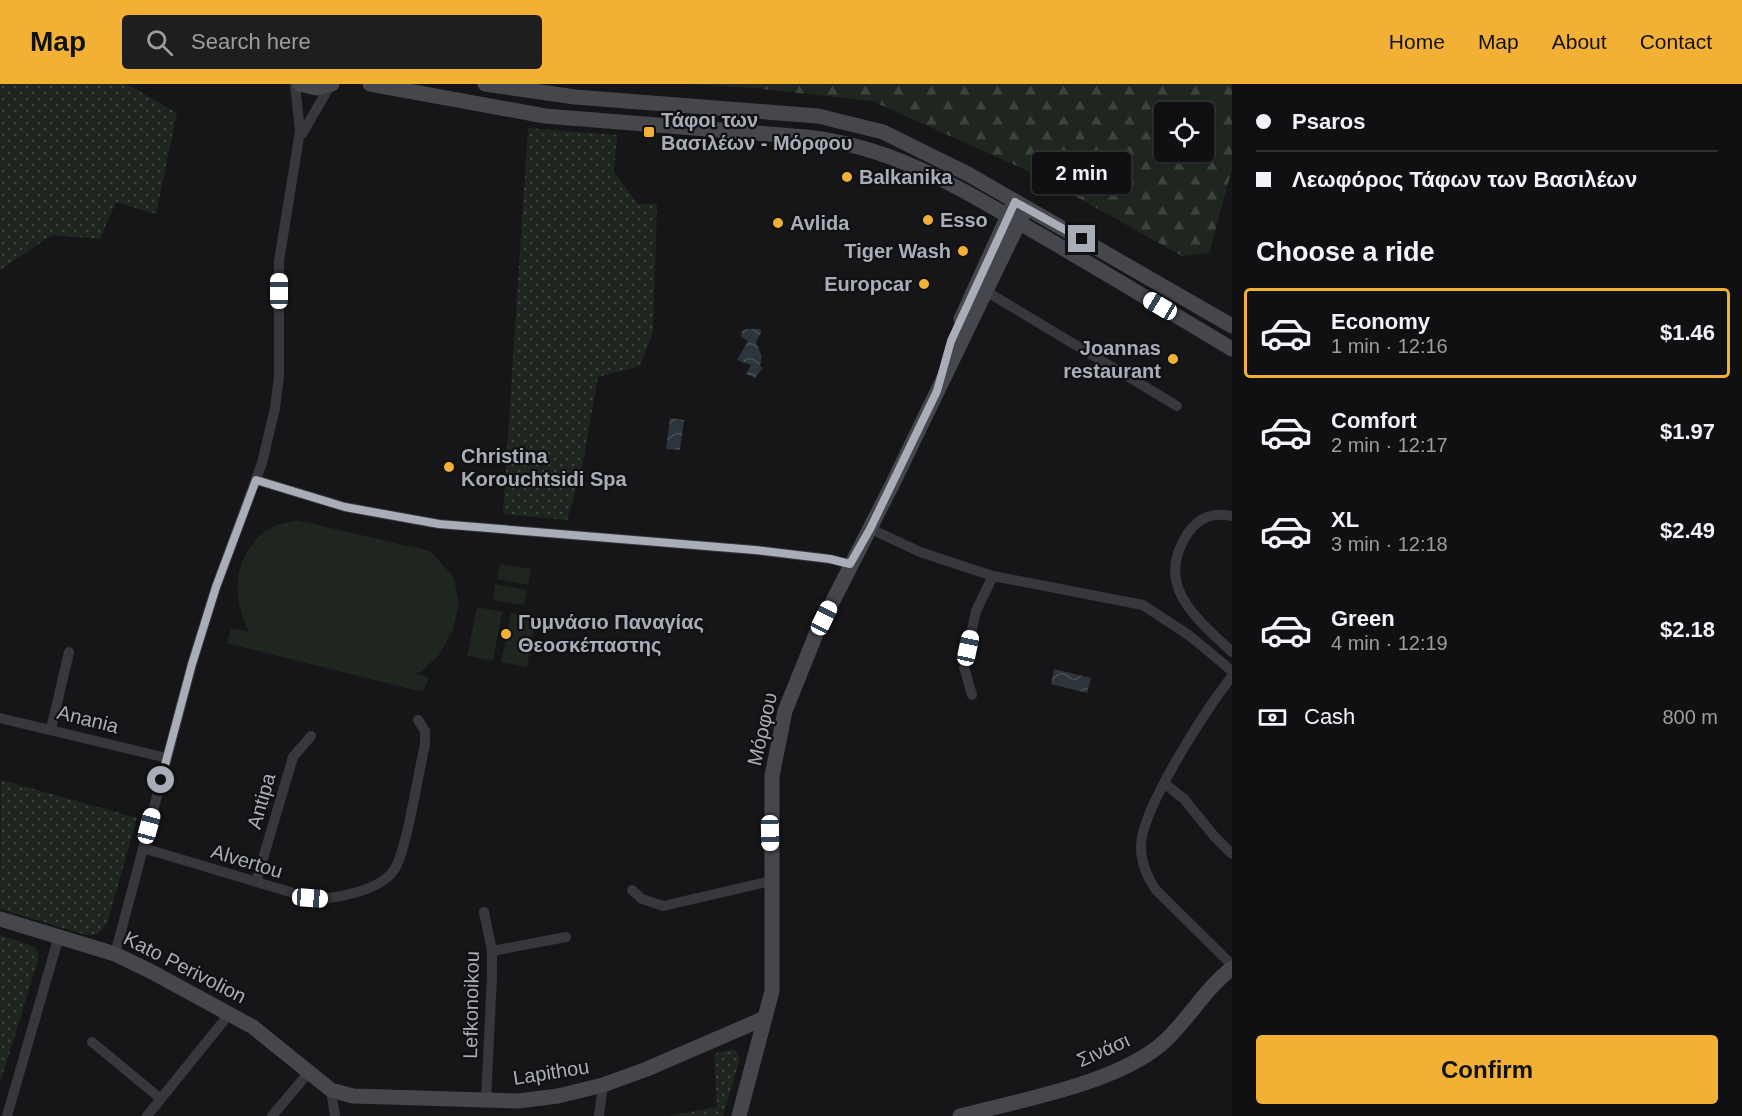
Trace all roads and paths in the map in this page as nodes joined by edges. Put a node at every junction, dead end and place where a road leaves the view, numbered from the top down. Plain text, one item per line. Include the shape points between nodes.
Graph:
1 (295, 84) edge
2 (300, 84) edge
3 (331, 84) edge
4 (370, 84) edge
5 (485, 84) edge
6 (299, 140) junction
7 (1021, 205) junction
8 (1013, 220) junction
9 (984, 290) junction
10 (1232, 326) edge
11 (1232, 349) edge
12 (942, 381) junction
13 (1177, 406) dead end
14 (256, 480) junction
15 (1232, 516) edge
16 (870, 529) junction
17 (850, 564) junction
18 (993, 576) junction
19 (69, 652) dead end
20 (1232, 652) edge
21 (1232, 671) edge
22 (1232, 676) edge
23 (972, 695) dead end
24 (0, 718) edge
25 (418, 720) dead end
26 (51, 729) junction
27 (310, 736) dead end
28 (167, 758) junction
29 (1164, 783) junction
30 (142, 848) junction
31 (1232, 854) edge
32 (771, 881) junction
33 (256, 882) junction
34 (632, 890) dead end
35 (484, 912) dead end
36 (0, 919) edge
37 (59, 936) junction
38 (566, 937) dead end
39 (492, 951) junction
40 (115, 954) junction
41 (1232, 967) edge
42 (230, 1013) junction
43 (765, 1018) junction
44 (92, 1042) dead end
45 (309, 1072) junction
46 (603, 1085) junction
47 (331, 1090) junction
48 (161, 1099) junction
49 (486, 1100) junction
50 (7, 1116) edge
51 (147, 1116) edge
52 (272, 1116) edge
53 (335, 1116) edge
54 (599, 1116) edge
55 (740, 1116) edge
56 (960, 1116) edge

1 - 6 street
2 - 3 street via 316,88
3 - 6 street
4 - 8 street via 545,116 842,141 900,159
5 - 7 street via 575,97 818,116 856,124 909,143
6 - 14 street via 279,261 279,377
7 - 8 street, Μόρφου
7 - 10 street
8 - 9 street, Μόρφου
8 - 11 street
8 - 12 street, Μόρφου via 951,341
9 - 12 street, Μόρφου
9 - 13 street
12 - 16 street, Μόρφου
14 - 17 street via 345,507 439,524 755,550
14 - 28 street via 209,609
15 - 20 street via 1204,517 1194,525 1179,549 1174,575 1176,587 1190,610
16 - 17 street, Μόρφου
16 - 18 street via 920,552
17 - 32 street, Μόρφου via 793,687 777,742 772,780
18 - 21 street via 1143,605 1190,636
18 - 23 street via 976,610 964,668
19 - 26 street
22 - 29 street
24 - 26 street, Anania
25 - 33 street, Alvertou via 425,745 399,862 387,879 328,900
26 - 28 street, Anania
27 - 33 street, Antipa via 293,757
28 - 30 street
29 - 31 street via 1184,799
29 - 41 street via 1142,834 1142,859 1148,877 1165,901
30 - 33 street, Alvertou
30 - 40 street
32 - 34 street via 663,906 642,899
32 - 43 street, Μόρφου via 774,970
35 - 39 street, Lefkonoikou
36 - 37 street, Kato Perivolion
37 - 40 street, Kato Perivolion
37 - 50 street
38 - 39 street
39 - 49 street, Lefkonoikou
40 - 42 street, Kato Perivolion
41 - 56 street, Σινάσι via 1166,1039 1134,1061 1073,1086
42 - 45 street, Kato Perivolion
42 - 48 street
43 - 46 street, Lapithou
43 - 55 street, Μόρφου
44 - 48 street
45 - 47 street, Kato Perivolion
45 - 52 street
46 - 49 street, Lapithou via 536,1100
46 - 54 street
47 - 49 street, Lapithou via 370,1097
47 - 53 street
48 - 51 street

